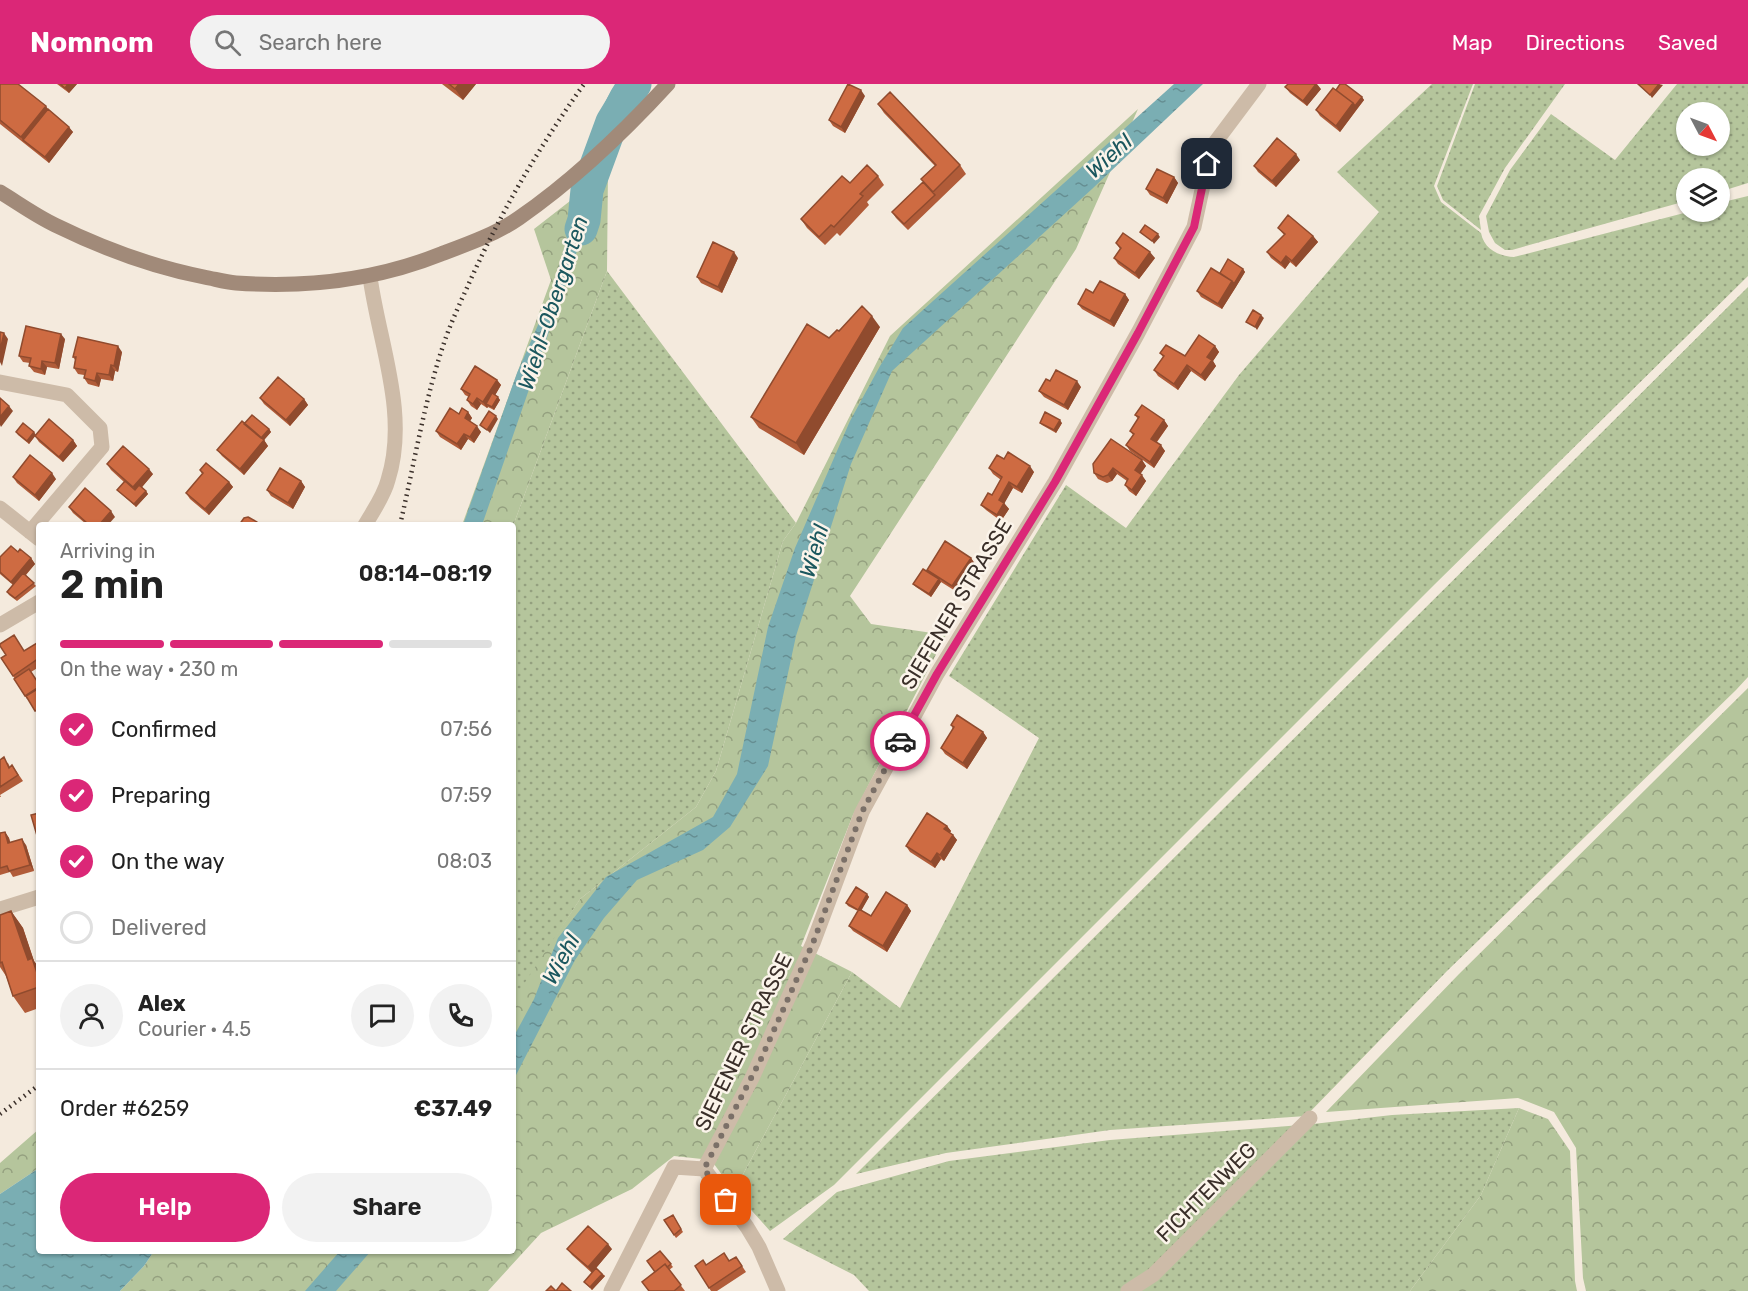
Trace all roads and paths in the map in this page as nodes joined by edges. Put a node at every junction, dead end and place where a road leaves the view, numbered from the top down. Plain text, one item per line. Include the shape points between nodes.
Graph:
1 (668, 84) edge
2 (1259, 84) edge
3 (0, 192) edge
4 (370, 277) junction
5 (0, 382) edge
6 (0, 508) edge
7 (45, 522) edge
8 (367, 522) edge
9 (34, 536) edge
10 (36, 604) edge
11 (0, 626) edge
12 (36, 898) edge
13 (0, 909) edge
14 (1311, 1118) dead end
15 (704, 1169) junction
16 (611, 1291) edge
17 (778, 1291) edge
18 (1128, 1291) edge

1 - 4 street via 620,134 518,218 426,260
2 - 15 street, SIEFENER STRASSE via 1211,148 1194,227 1138,333 1055,482 937,674 862,812 813,943 752,1078
3 - 4 street via 80,237 175,272 234,283 306,284
4 - 8 street via 395,413 396,448 388,482
5 - 7 street via 67,395 100,428 102,447
6 - 9 street
10 - 11 street
12 - 13 street
14 - 18 street, FICHTENWEG via 1153,1275
15 - 16 street via 674,1167
15 - 17 street via 747,1227

